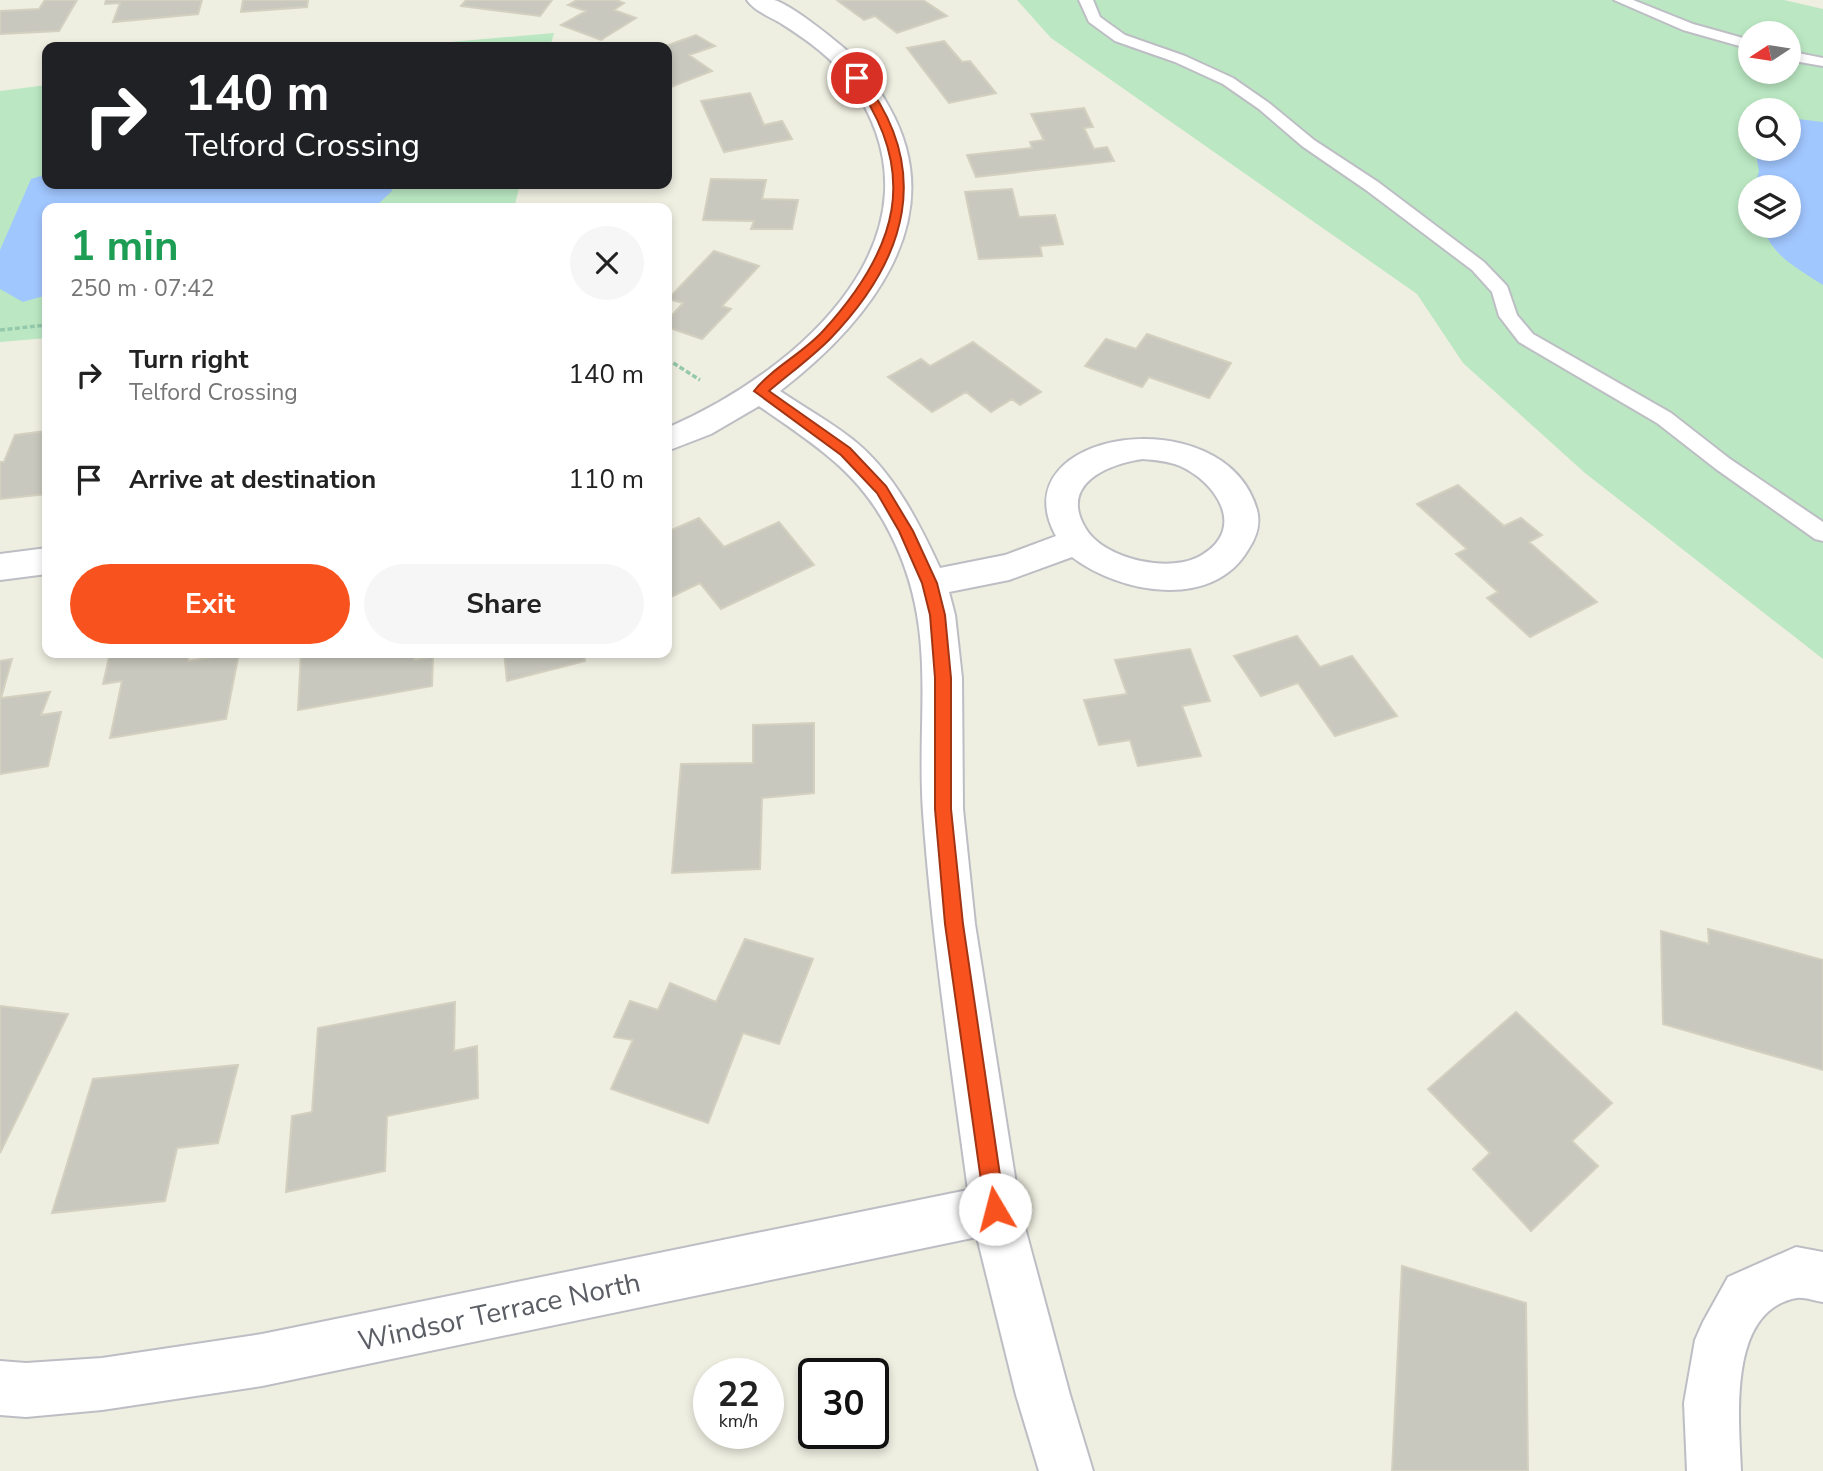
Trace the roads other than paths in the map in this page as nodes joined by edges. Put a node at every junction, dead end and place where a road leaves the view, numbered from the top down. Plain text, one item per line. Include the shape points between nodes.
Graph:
1 (758, 0) edge
2 (1086, 0) edge
3 (1621, 0) edge
4 (1738, 42) edge
5 (1801, 58) edge
6 (1823, 62) edge
7 (760, 391) junction
8 (672, 438) edge
9 (1823, 533) edge
10 (1077, 542) junction
11 (42, 562) edge
12 (0, 567) edge
13 (929, 583) junction
14 (995, 1209) junction
15 (1823, 1277) edge
16 (0, 1388) edge
17 (1066, 1471) edge
18 (1714, 1471) edge

1 - 7 street via 842,59 872,97 892,140 901,185 893,234 867,285 825,336
2 - 9 lane via 1094,19 1120,38 1228,81 1264,106 1478,267 1501,290 1508,316 1526,338 1664,418
3 - 4 lane
5 - 6 lane
7 - 8 street
7 - 13 street via 846,451 881,490
10 - 10 street via 1066,524 1062,504 1066,486 1078,470 1118,450 1169,451 1193,459 1215,472 1232,490 1241,510 1241,532 1231,551 1211,566 1185,575 1155,578 1125,572 1097,560
10 - 13 street via 1009,566
11 - 12 street
13 - 14 street via 943,678 943,809 953,911
14 - 16 street, Windsor Terrace North via 262,1360 102,1384
14 - 17 street
15 - 18 street via 1796,1272 1746,1295 1721,1340 1711,1403

